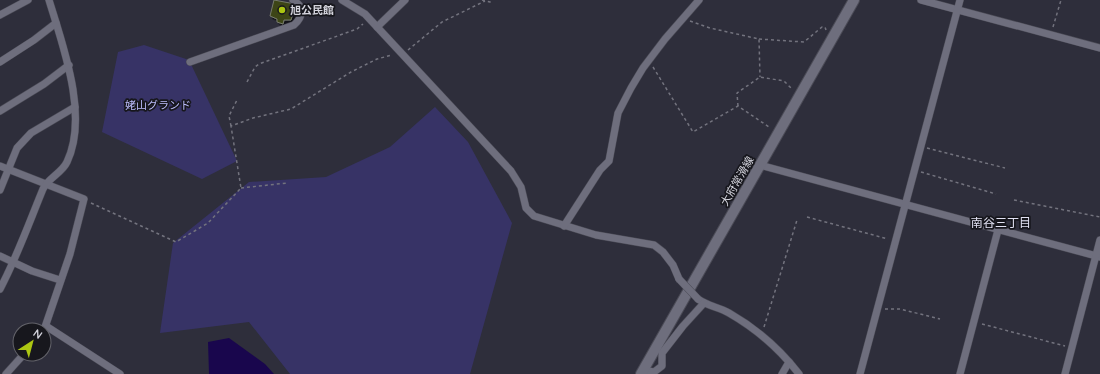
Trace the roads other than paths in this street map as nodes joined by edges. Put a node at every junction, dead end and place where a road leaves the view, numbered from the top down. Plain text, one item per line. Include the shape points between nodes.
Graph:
1 (28, 0) edge
2 (49, 0) edge
3 (293, 0) edge
4 (342, 0) edge
5 (405, 0) edge
6 (699, 0) edge
7 (854, 0) edge
8 (921, 0) edge
9 (960, 0) edge
10 (958, 9) junction
11 (0, 15) edge
12 (56, 23) junction
13 (377, 27) junction
14 (1100, 48) edge
15 (0, 62) edge
16 (190, 62) dead end
17 (69, 65) junction
18 (75, 107) junction
19 (0, 111) edge
20 (760, 165) junction
21 (0, 166) edge
22 (8, 169) junction
23 (46, 184) junction
24 (0, 190) edge
25 (906, 205) junction
26 (564, 226) junction
27 (998, 230) junction
28 (1100, 240) edge
29 (0, 256) edge
30 (1098, 257) edge
31 (14, 263) junction
32 (60, 280) junction
33 (0, 290) edge
34 (701, 301) junction
35 (47, 322) edge
36 (52, 332) edge
37 (17, 362) edge
38 (789, 362) junction
39 (642, 372) edge
40 (6, 374) edge
41 (120, 374) edge
42 (782, 374) edge
43 (799, 374) edge
44 (860, 374) edge
45 (960, 374) edge
46 (1065, 374) edge

1 - 11 street
2 - 12 street
3 - 16 street via 301,7 302,14 294,25
4 - 13 street via 369,18
5 - 13 street
6 - 26 street via 649,61 620,106 609,161 600,170
7 - 20 main road, 大府常滑線
8 - 10 street
9 - 10 street
10 - 14 street
10 - 25 street
12 - 15 street
12 - 17 street
13 - 26 street via 511,171 521,187 526,208 534,216
17 - 18 street
17 - 19 street
18 - 22 street via 31,133 17,148
18 - 23 street via 71,152 66,164
20 - 25 street
20 - 39 main road, 大府常滑線
21 - 22 street
22 - 23 street
22 - 24 street
23 - 31 street
23 - 32 street via 84,200 70,254
25 - 27 street
25 - 44 street
26 - 34 street, bridge via 596,235 654,245 669,260 679,279
27 - 30 street
27 - 45 street
28 - 30 street
29 - 31 street
30 - 46 street
31 - 32 street
31 - 33 street
32 - 35 street
34 - 38 street via 727,312 760,332
34 - 39 street via 662,354 662,366 654,372
36 - 41 street
37 - 40 street
38 - 42 street
38 - 43 street

